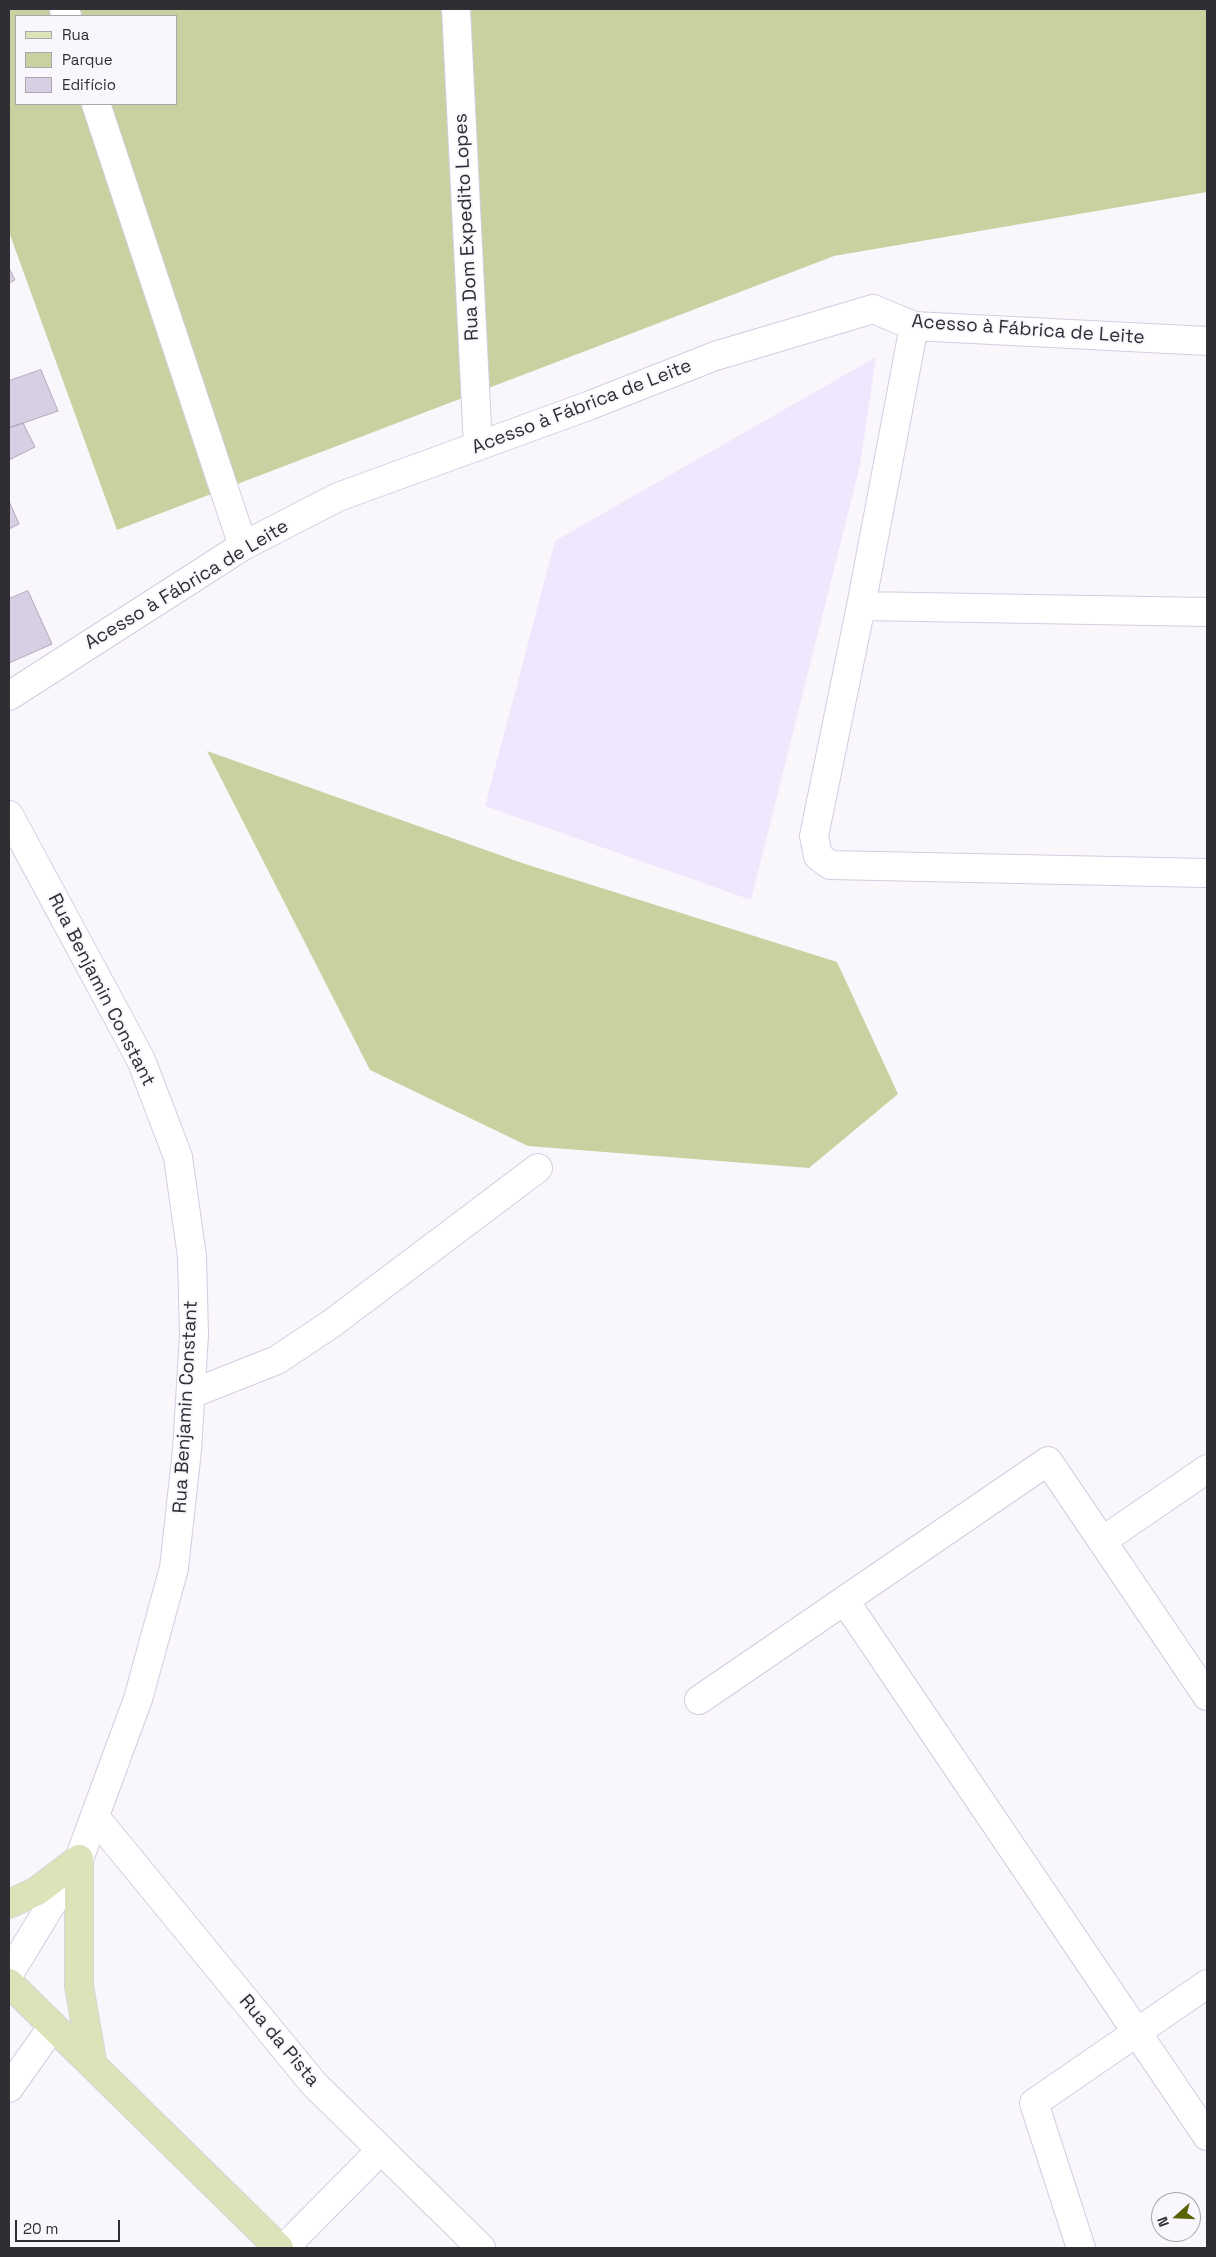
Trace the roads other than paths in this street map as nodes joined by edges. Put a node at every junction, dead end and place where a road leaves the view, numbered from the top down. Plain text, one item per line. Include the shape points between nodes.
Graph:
1 (456, 9) edge
2 (96, 105) edge
3 (914, 326) junction
4 (1207, 341) edge
5 (478, 446) junction
6 (243, 546) junction
7 (861, 606) junction
8 (1207, 612) edge
9 (9, 696) edge
10 (9, 815) edge
11 (1207, 873) edge
12 (538, 1168) dead end
13 (191, 1394) junction
14 (1207, 1469) edge
15 (1102, 1541) junction
16 (844, 1601) junction
17 (1207, 1696) edge
18 (699, 1700) dead end
19 (95, 1817) junction
20 (80, 1859) junction
21 (9, 1904) edge
22 (9, 1974) edge
23 (9, 1983) edge
24 (1207, 1984) edge
25 (53, 2026) junction
26 (1137, 2032) junction
27 (93, 2066) junction
28 (9, 2088) edge
29 (1207, 2136) edge
30 (380, 2150) junction
31 (279, 2248) edge
32 (284, 2248) edge
33 (481, 2248) edge
34 (1081, 2248) edge

1 - 5 street, Rua Dom Expedito Lopes
2 - 6 street
3 - 4 street, Acesso à Fábrica de Leite
3 - 5 street, Acesso à Fábrica de Leite via 873,309 715,356
3 - 7 street
5 - 6 street, Acesso à Fábrica de Leite via 338,497
6 - 9 street, Acesso à Fábrica de Leite
7 - 8 street
7 - 11 street via 814,836 818,856 830,865
10 - 13 street, Rua Benjamin Constant via 141,1060 178,1157 192,1257 194,1335
12 - 13 street via 331,1324 277,1360
13 - 19 street, Rua Benjamin Constant via 174,1568 138,1699
14 - 15 street
15 - 16 street via 1048,1461
15 - 17 street
16 - 18 street
16 - 26 street
19 - 20 street, Rua Benjamin Constant
19 - 30 street, Rua da Pista via 314,2084
20 - 21 main road via 37,1891
20 - 22 street, Rua Benjamin Constant
20 - 27 main road via 79,1986
23 - 25 main road
24 - 26 street
25 - 27 main road
25 - 28 street
26 - 29 street
26 - 34 street via 1034,2103
27 - 31 main road
30 - 32 street
30 - 33 street, Rua da Pista

